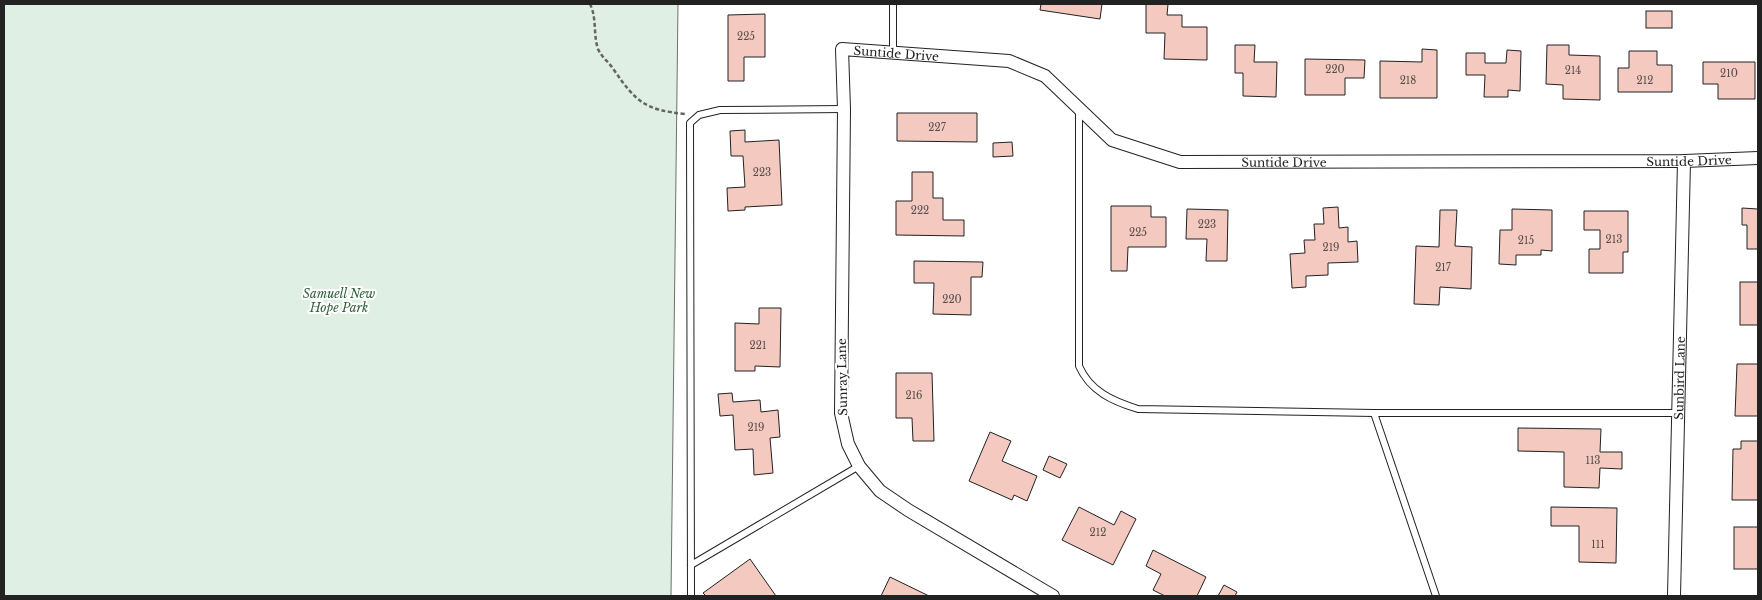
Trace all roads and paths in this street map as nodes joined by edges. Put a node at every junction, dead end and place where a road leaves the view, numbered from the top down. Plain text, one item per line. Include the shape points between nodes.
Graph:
1 (590, 4) edge
2 (893, 4) edge
3 (842, 49) joint
4 (893, 52) junction
5 (1079, 108) junction
6 (844, 109) junction
7 (699, 115) junction
8 (1758, 158) edge
9 (1684, 161) junction
10 (1374, 413) junction
11 (1677, 413) junction
12 (859, 466) junction
13 (692, 565) junction
14 (691, 596) edge
15 (1053, 596) edge
16 (1436, 596) edge
17 (1674, 596) edge

1 - 7 path via 594,12 598,48 628,91 643,104 660,112
2 - 4 lane
3 - 4 street, Suntide Drive
3 - 6 street, Sunray Lane
4 - 5 street, Suntide Drive via 1009,61 1045,76
5 - 9 street, Suntide Drive via 1112,140 1180,162
5 - 10 lane via 1077,331 1079,366 1085,380 1119,403 1138,409
6 - 7 lane via 720,110
6 - 12 street, Sunray Lane via 841,413 848,444
7 - 13 lane via 690,123
8 - 9 street, Suntide Drive
9 - 11 street, Sunbird Lane
10 - 11 lane
10 - 16 lane
11 - 17 street, Sunbird Lane
12 - 13 lane
12 - 15 street, Sunray Lane via 880,491 908,510
13 - 14 lane

